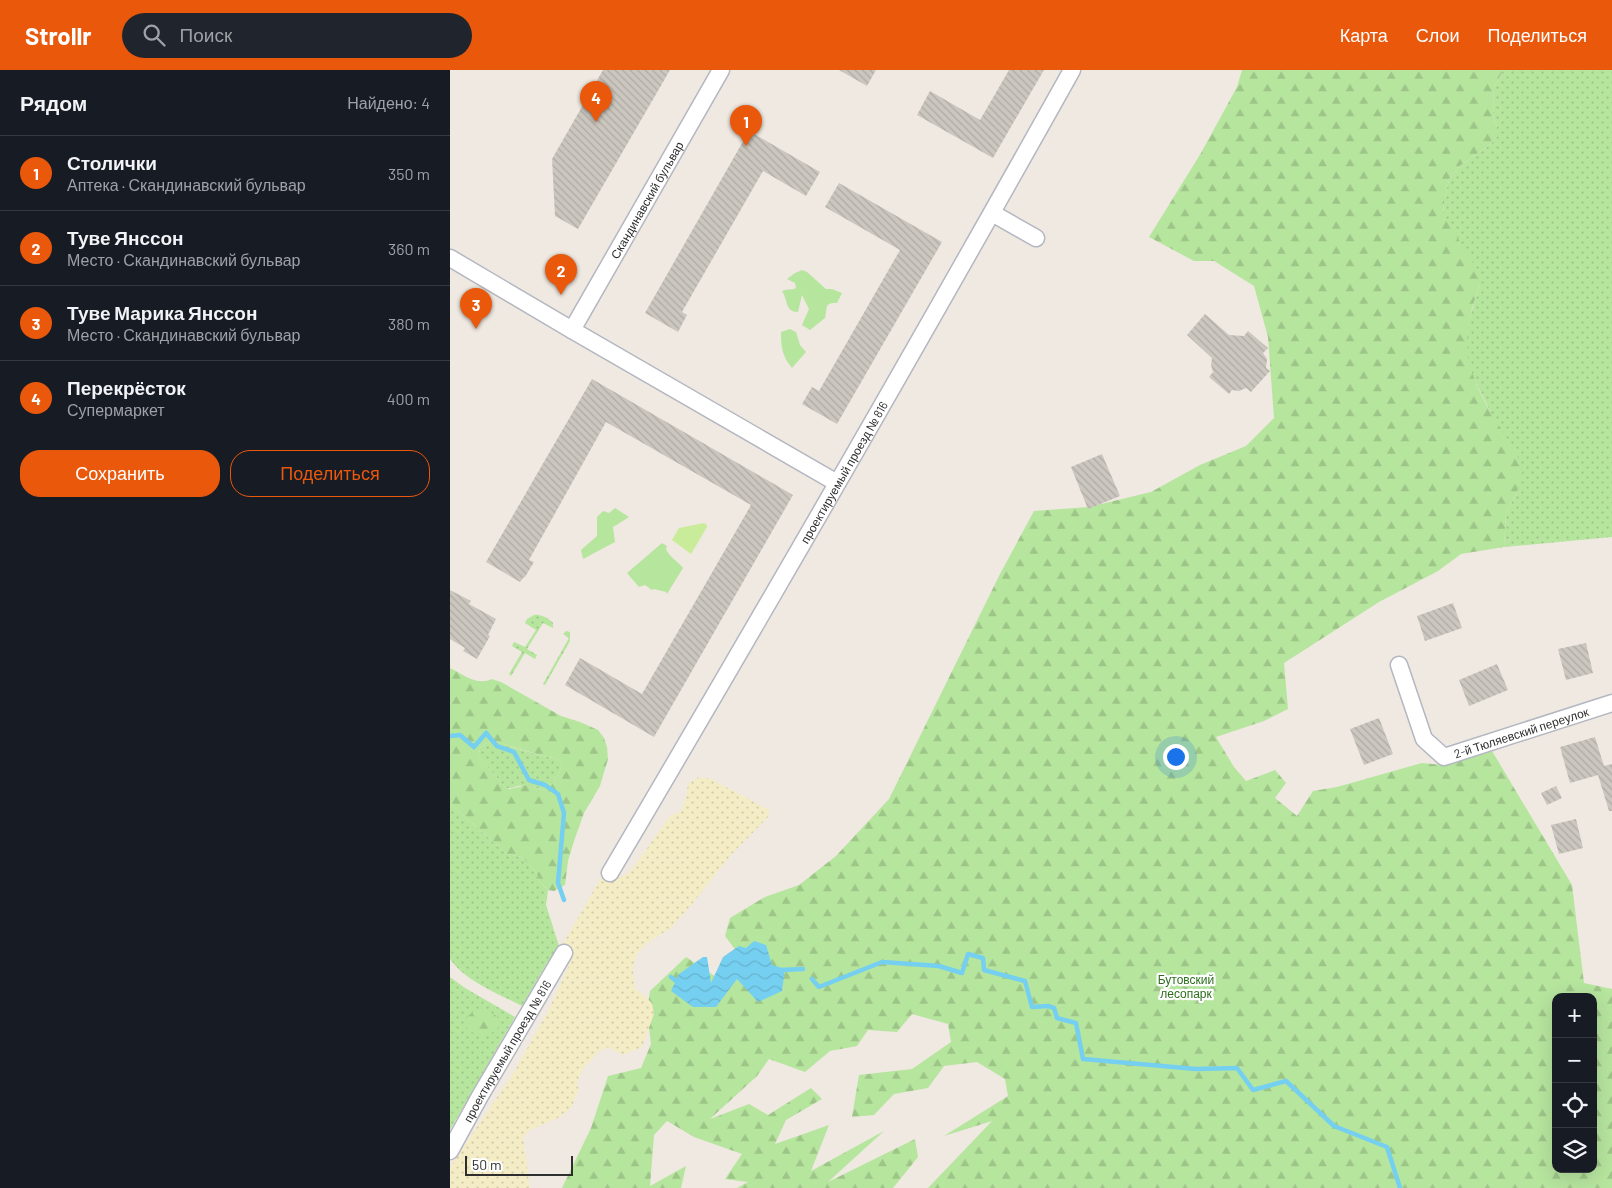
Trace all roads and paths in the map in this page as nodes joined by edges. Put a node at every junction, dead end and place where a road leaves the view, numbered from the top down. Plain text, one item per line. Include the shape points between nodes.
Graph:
1 (722, 70) edge
2 (1072, 70) edge
3 (992, 213) junction
4 (1036, 238) dead end
5 (450, 258) edge
6 (572, 330) junction
7 (837, 483) junction
8 (1399, 665) dead end
9 (1612, 703) edge
10 (610, 874) dead end
11 (564, 953) dead end
12 (450, 1151) edge

1 - 6 street, Скандинавский бульвар
2 - 3 street, проектируемый проезд № 816
3 - 4 street
3 - 7 street, проектируемый проезд № 816
5 - 6 street
6 - 7 street
7 - 10 street, проектируемый проезд № 816
8 - 9 street, 2-й Тюляевский переулок via 1424,739 1444,757
11 - 12 street, проектируемый проезд № 816

